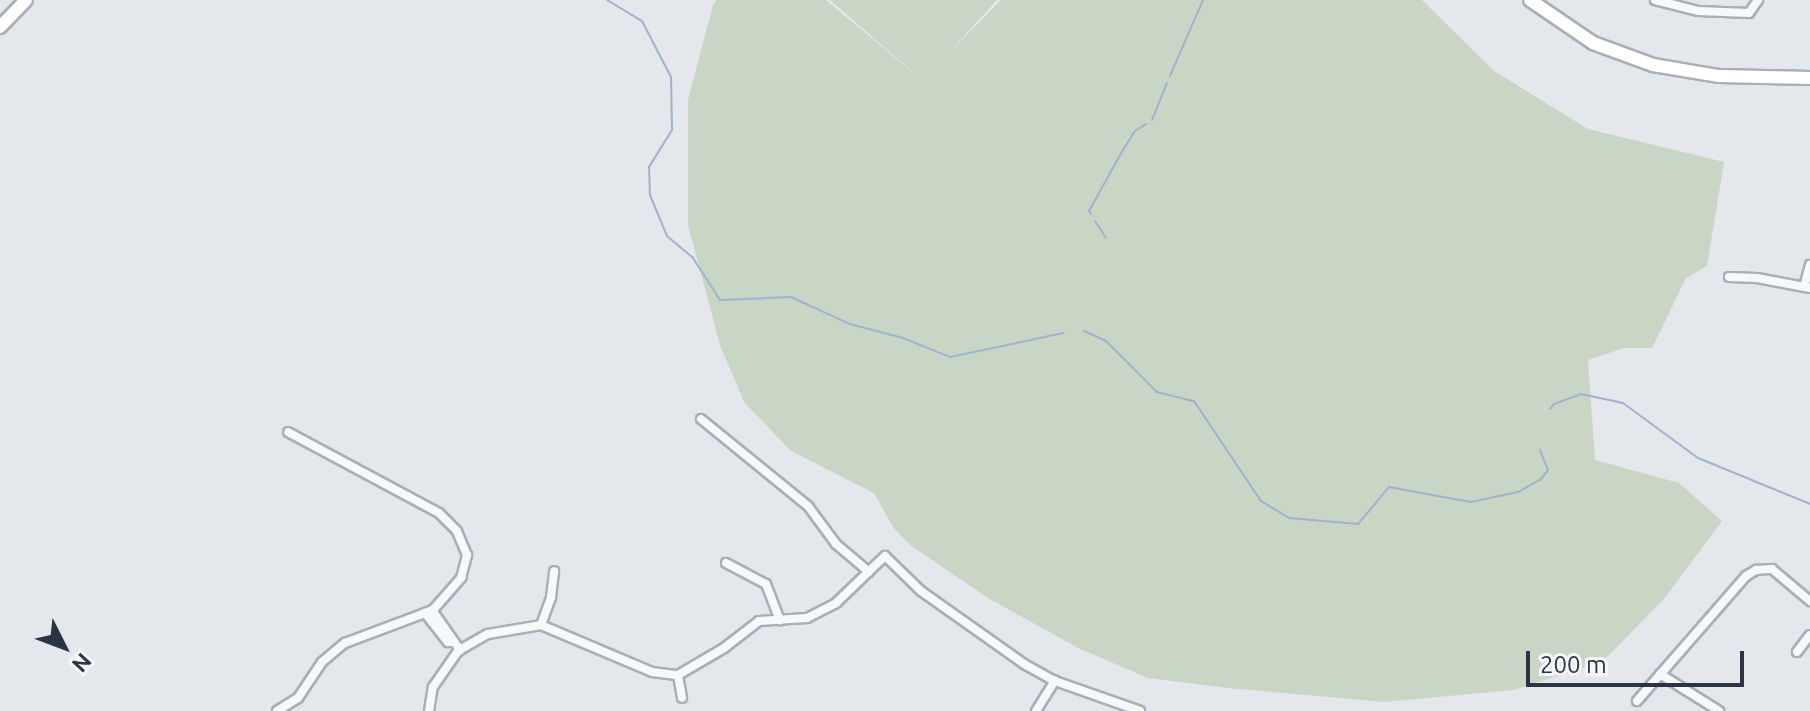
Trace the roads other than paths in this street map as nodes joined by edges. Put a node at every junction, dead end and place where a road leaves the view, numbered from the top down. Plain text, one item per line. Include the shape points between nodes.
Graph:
1 (26, 0) edge
2 (1655, 0) edge
3 (1758, 0) edge
4 (1537, 2) edge
5 (0, 27) edge
6 (1810, 78) edge
7 (1810, 265) edge
8 (1729, 277) dead end
9 (1807, 287) edge
10 (701, 419) dead end
11 (288, 432) dead end
12 (726, 563) dead end
13 (554, 571) dead end
14 (869, 572) junction
15 (1810, 601) edge
16 (428, 612) junction
17 (780, 620) junction
18 (541, 625) junction
19 (1810, 635) edge
20 (460, 650) junction
21 (1797, 652) dead end
22 (1660, 674) junction
23 (678, 675) junction
24 (1055, 681) junction
25 (682, 698) dead end
26 (1637, 701) dead end
27 (277, 711) edge
28 (429, 711) edge
29 (1036, 711) edge
30 (1140, 711) edge
31 (1719, 711) edge

1 - 5 street
2 - 3 street via 1698,11 1749,13
4 - 6 street via 1593,43 1653,65 1719,76
7 - 9 street
8 - 9 street
10 - 14 street via 808,506 836,544
11 - 16 street via 439,513 457,531 467,555 461,578
12 - 17 street via 766,584
13 - 18 street
14 - 17 street via 836,603 807,618
14 - 24 street via 885,556 991,644
15 - 22 street via 1772,569 1756,570
16 - 20 street
16 - 27 street via 345,643 322,662 298,698
17 - 23 street via 759,621
18 - 20 street via 488,634
18 - 23 street via 652,672
19 - 21 street
20 - 28 street via 433,687
22 - 26 street
22 - 31 street
23 - 25 street
24 - 29 street
24 - 30 street

